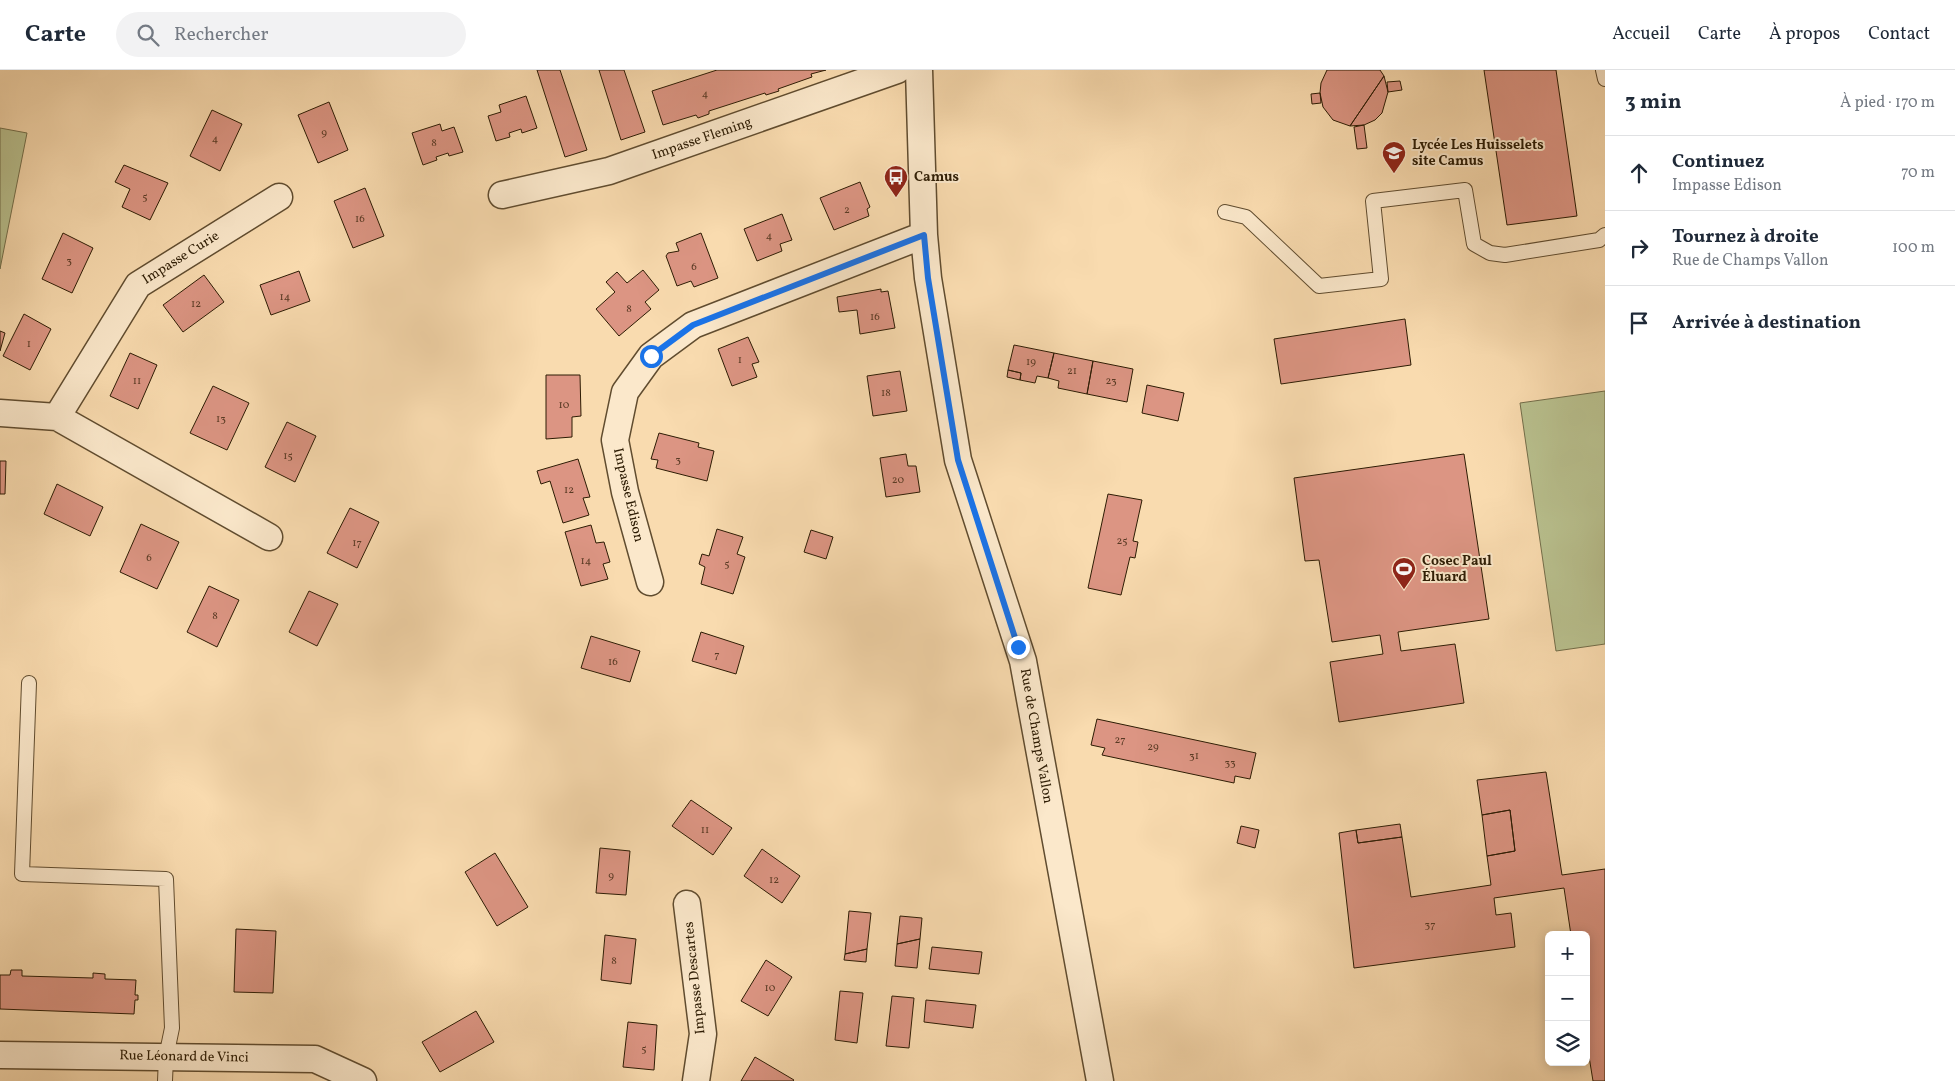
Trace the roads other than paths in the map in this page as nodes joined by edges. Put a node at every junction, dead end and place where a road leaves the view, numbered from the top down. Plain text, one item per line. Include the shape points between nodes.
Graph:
1 (897, 70) edge
2 (919, 70) edge
3 (1603, 70) edge
4 (1605, 79) edge
5 (502, 195) dead end
6 (279, 197) dead end
7 (1225, 212) dead end
8 (924, 235) junction
9 (1605, 235) edge
10 (0, 413) edge
11 (57, 417) junction
12 (269, 537) dead end
13 (650, 582) dead end
14 (29, 683) dead end
15 (687, 904) dead end
16 (0, 1055) edge
17 (166, 1069) edge
18 (363, 1081) edge
19 (696, 1081) edge
20 (1100, 1081) edge

1 - 5 street, Impasse Fleming via 609,171
2 - 8 street, Rue de Champs Vallon
3 - 4 lane
6 - 11 street, Impasse Curie via 138,285
7 - 9 lane via 1246,217 1320,286 1381,279 1373,202 1465,190 1474,244 1490,253 1504,255 1600,240
8 - 13 street, Impasse Edison via 693,325 651,356 625,392 615,440 625,492
8 - 20 street, Rue de Champs Vallon via 958,460 1022,661
10 - 11 street
11 - 12 street
14 - 17 lane via 22,874 166,879 172,1028
15 - 19 street, Impasse Descartes via 703,1034
16 - 17 street, Rue Léonard de Vinci
17 - 18 street, Rue Léonard de Vinci via 314,1059

